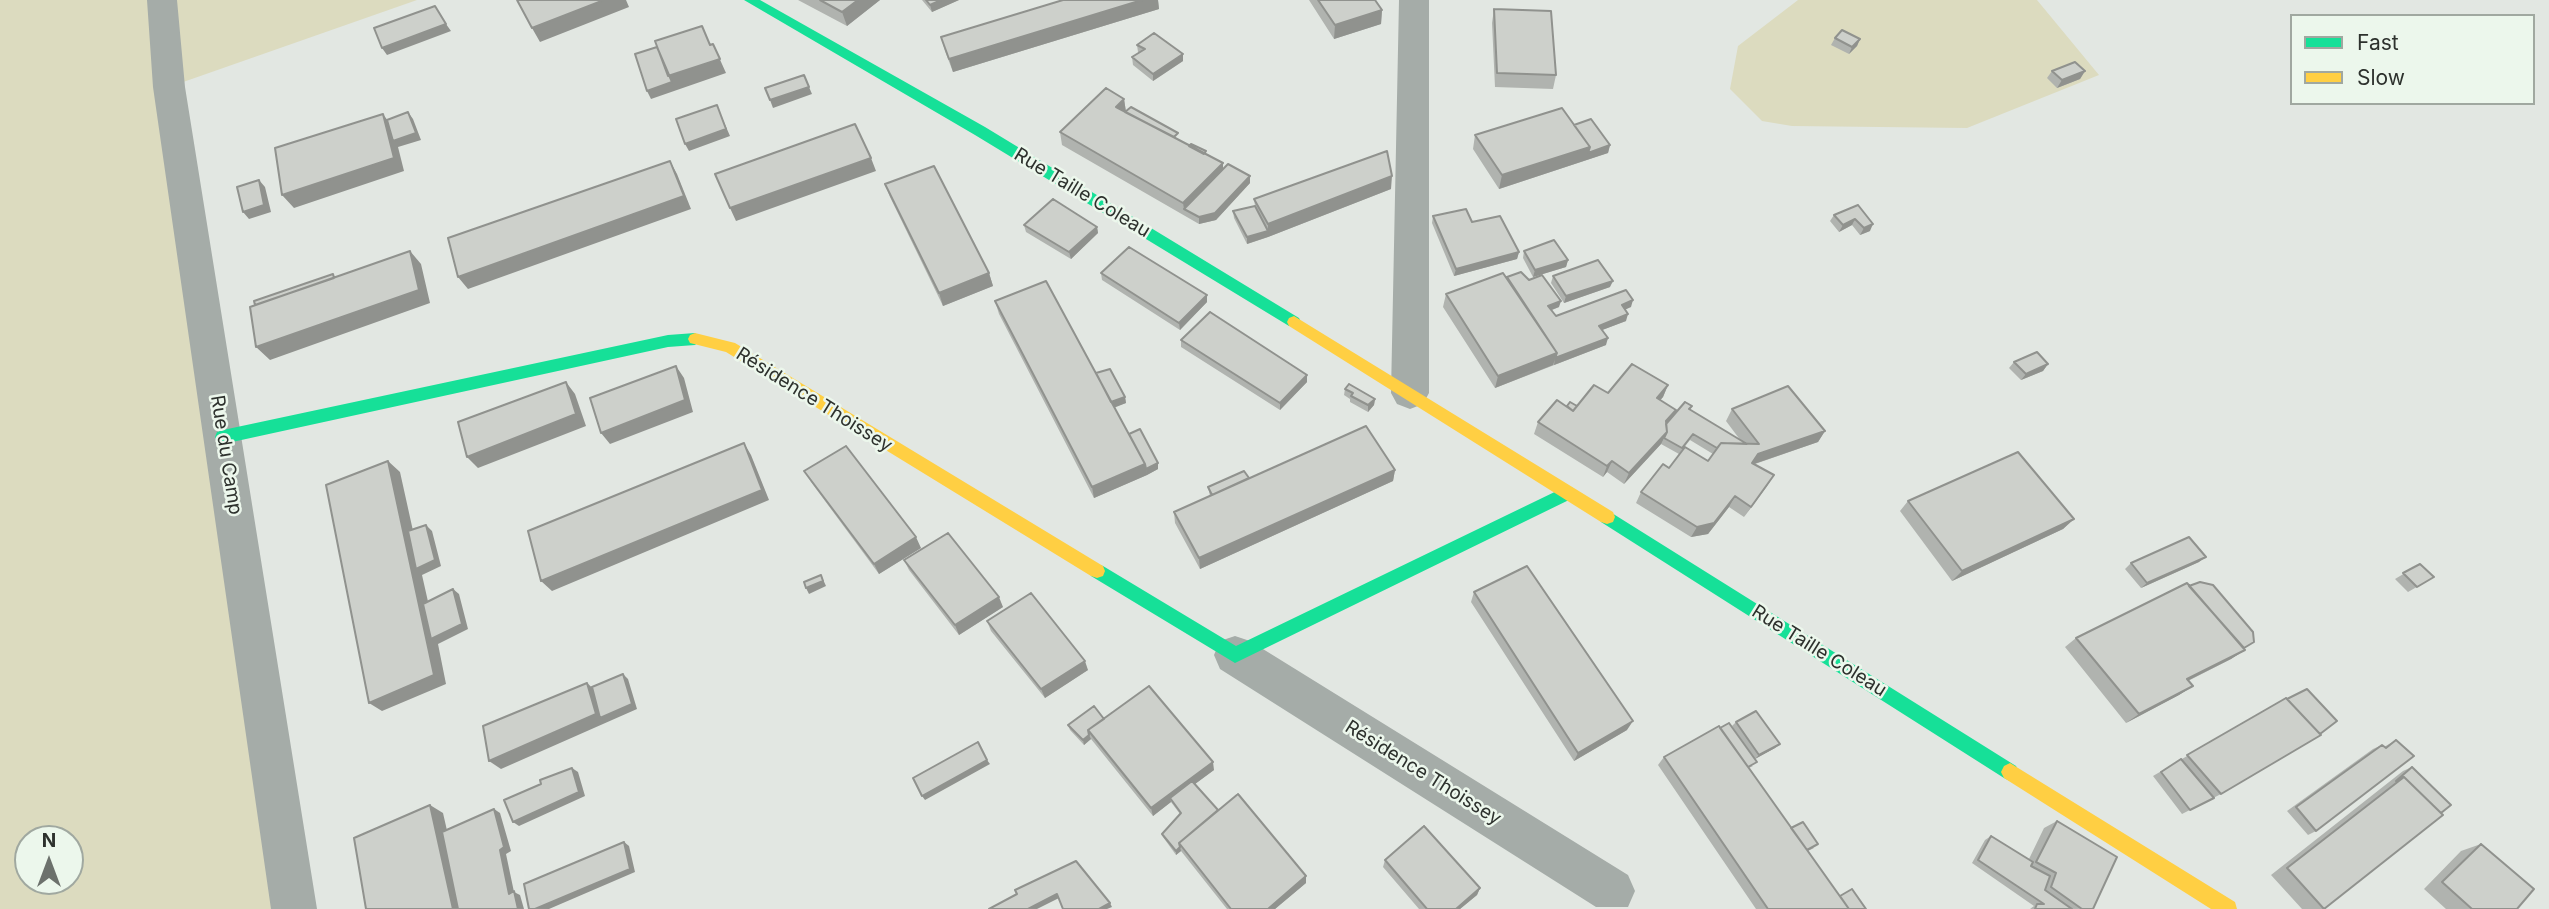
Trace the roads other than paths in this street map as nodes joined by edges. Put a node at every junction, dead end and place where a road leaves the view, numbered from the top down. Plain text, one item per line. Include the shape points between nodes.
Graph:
1 (162, 0) edge
2 (750, 0) edge
3 (1415, 0) edge
4 (1410, 393) junction
5 (223, 437) junction
6 (1567, 493) junction
7 (1235, 655) junction
8 (1612, 891) dead end
9 (295, 909) edge
10 (2228, 909) edge

1 - 5 street, Rue du Camp via 169,87
2 - 4 street, Rue Taille Coleau via 980,131
3 - 4 street
4 - 6 street, Rue Taille Coleau
5 - 7 street, Résidence Thoissey via 668,341 702,338 730,347
5 - 9 street, Rue du Camp
6 - 7 street
6 - 10 street, Rue Taille Coleau
7 - 8 street, Résidence Thoissey

